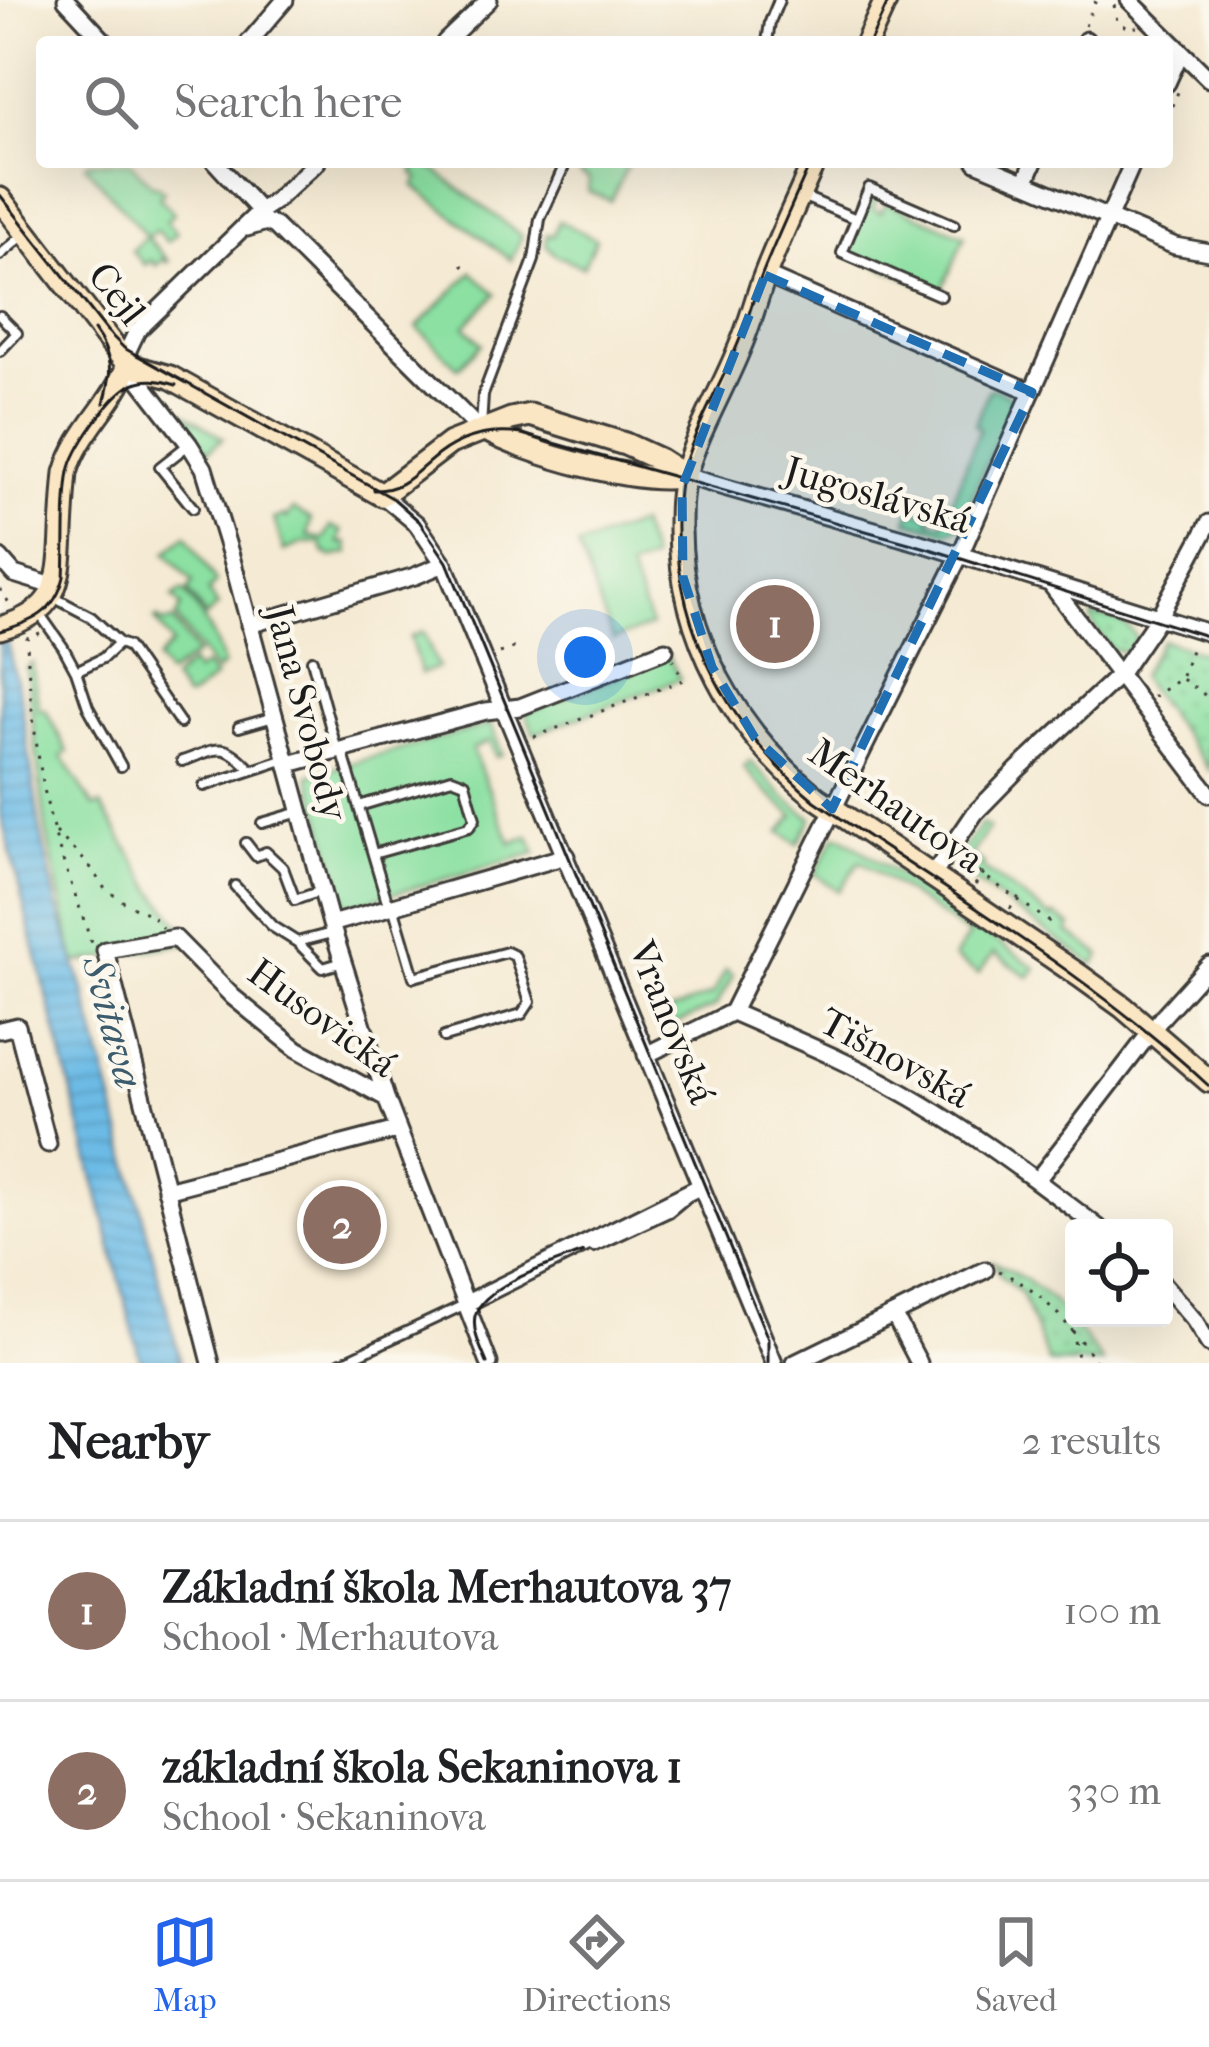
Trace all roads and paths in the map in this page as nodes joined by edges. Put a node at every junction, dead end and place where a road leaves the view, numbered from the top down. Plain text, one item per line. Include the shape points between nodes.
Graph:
1 (66, 0) edge
2 (285, 0) edge
3 (489, 0) edge
4 (779, 0) edge
5 (886, 0) edge
6 (1096, 0) edge
7 (1122, 2) edge
8 (1137, 27) dead end
9 (99, 36) edge
10 (254, 36) edge
11 (451, 36) edge
12 (768, 36) edge
13 (870, 36) edge
14 (1085, 36) edge
15 (1162, 36) edge
16 (1173, 45) edge
17 (1181, 52) junction
18 (1173, 70) edge
19 (1185, 76) dead end
20 (1209, 80) edge
21 (1173, 104) edge
22 (221, 168) edge
23 (310, 168) edge
24 (563, 168) edge
25 (811, 168) edge
26 (990, 168) edge
27 (1031, 168) edge
28 (1129, 168) edge
29 (1025, 183) junction
30 (800, 194) junction
31 (0, 199) edge
32 (260, 211) junction
33 (1108, 218) junction
34 (856, 219) junction
35 (955, 225) dead end
36 (241, 232) junction
37 (26, 233) junction
38 (1209, 252) edge
39 (0, 255) edge
40 (462, 265) dead end
41 (471, 273) dead end
42 (765, 275) junction
43 (940, 296) dead end
44 (0, 316) edge
45 (0, 351) edge
46 (128, 364) junction
47 (1031, 392) junction
48 (483, 430) junction
49 (189, 444) junction
50 (685, 476) junction
51 (382, 495) junction
52 (194, 508) dead end
53 (1209, 524) edge
54 (960, 555) junction
55 (0, 558) edge
56 (444, 564) junction
57 (1050, 584) junction
58 (0, 589) edge
59 (2, 597) edge
60 (48, 598) junction
61 (1157, 618) junction
62 (12, 623) edge
63 (249, 625) junction
64 (1209, 633) edge
65 (118, 643) junction
66 (1193, 644) dead end
67 (516, 647) dead end
68 (665, 650) dead end
69 (500, 653) dead end
70 (311, 660) dead end
71 (76, 671) junction
72 (680, 674) dead end
73 (1119, 675) junction
74 (1181, 678) junction
75 (1152, 698) dead end
76 (1209, 698) edge
77 (505, 709) junction
78 (276, 717) junction
79 (180, 723) dead end
80 (239, 727) dead end
81 (532, 738) dead end
82 (337, 751) junction
83 (182, 760) dead end
84 (288, 761) junction
85 (121, 766) dead end
86 (250, 770) junction
87 (204, 786) dead end
88 (1209, 794) edge
89 (359, 806) junction
90 (832, 808) junction
91 (301, 812) junction
92 (262, 823) dead end
93 (55, 831) junction
94 (246, 843) dead end
95 (373, 854) junction
96 (566, 856) junction
97 (957, 856) dead end
98 (984, 872) junction
99 (934, 875) junction
100 (235, 886) dead end
101 (974, 887) dead end
102 (322, 890) junction
103 (1018, 897) junction
104 (393, 906) junction
105 (1009, 910) dead end
106 (1048, 922) dead end
107 (332, 928) junction
108 (165, 935) dead end
109 (90, 937) dead end
110 (297, 942) junction
111 (343, 962) junction
112 (1209, 965) edge
113 (732, 1012) junction
114 (9, 1028) edge
115 (1151, 1030) junction
116 (444, 1037) dead end
117 (646, 1055) junction
118 (1209, 1081) edge
119 (386, 1098) junction
120 (397, 1130) junction
121 (49, 1144) dead end
122 (1037, 1180) junction
123 (697, 1188) junction
124 (166, 1190) junction
125 (1087, 1219) edge
126 (985, 1270) joint
127 (1173, 1296) edge
128 (467, 1303) junction
129 (894, 1315) junction
130 (1072, 1328) junction
131 (1209, 1344) edge
132 (211, 1363) edge
133 (340, 1363) edge
134 (489, 1363) edge
135 (774, 1363) edge
136 (795, 1363) edge
137 (919, 1363) edge
138 (1078, 1363) edge
139 (1097, 1363) edge

1 - 9 street
2 - 10 street
3 - 11 street
4 - 12 lane
5 - 13 street
6 - 14 path
7 - 8 path via 1117,21
7 - 15 street
16 - 17 street
17 - 18 street
17 - 20 street
19 - 21 path
22 - 32 street
23 - 32 street
24 - 48 lane via 483,394
25 - 30 street, Merhautova
26 - 29 street
27 - 29 street
28 - 33 street
29 - 33 street
30 - 34 lane
30 - 42 street, Merhautova
31 - 37 street, Cejl
32 - 36 street
33 - 38 street
33 - 47 street
34 - 35 lane via 869,188
34 - 43 lane via 842,253
36 - 46 street via 136,331
36 - 48 street via 275,226
37 - 39 lane
37 - 46 street, Cejl
40 - 41 path
42 - 47 street
42 - 50 street, Merhautova
44 - 45 lane via 17,333
46 - 49 street, Jana Svobody
46 - 51 street, Vranovská via 170,376
46 - 60 street, Cejl via 69,463 61,564
47 - 54 street
48 - 50 street, Jugoslávská via 615,473
48 - 50 street, Jugoslávská via 530,415 625,444
48 - 51 street, Jugoslávská via 440,449
49 - 52 lane via 160,466
49 - 63 street, Jana Svobody via 204,468
50 - 54 street, Jugoslávská
50 - 90 street, Merhautova via 683,578 706,653 755,738
51 - 56 street, Vranovská via 409,514
53 - 61 street
54 - 57 street, Jugoslávská
54 - 90 street
55 - 60 street
56 - 63 street
56 - 77 street, Vranovská
57 - 61 street, Jugoslávská
57 - 73 street
58 - 59 path
59 - 62 path
60 - 62 street
60 - 65 lane via 89,615
60 - 71 lane
61 - 64 street, Jugoslávská
61 - 73 street
62 - 93 path via 28,661
63 - 78 street, Jana Svobody
65 - 71 lane
65 - 79 lane
66 - 74 path
67 - 69 path
68 - 77 street
70 - 82 lane
71 - 85 lane
72 - 81 path via 683,680
73 - 88 street
73 - 99 street via 975,813
74 - 75 path
74 - 76 path
77 - 82 street
77 - 96 street, Vranovská
78 - 80 lane
78 - 84 street, Jana Svobody
82 - 84 street
82 - 89 lane
83 - 86 lane via 224,748
84 - 86 lane
84 - 91 street, Jana Svobody
86 - 87 lane
89 - 95 lane
89 - 95 lane via 452,778 465,783 475,819 469,827
90 - 99 street, Merhautova
90 - 113 street
91 - 92 lane
91 - 102 street, Jana Svobody
93 - 108 path via 105,889 151,914
93 - 109 path
94 - 102 lane via 283,868 295,900
95 - 104 lane
96 - 104 street
96 - 117 street, Vranovská
97 - 98 path
98 - 101 path
98 - 103 path
99 - 115 street, Merhautova
100 - 110 lane
102 - 107 street, Jana Svobody
103 - 105 path
103 - 106 path
104 - 107 street
104 - 116 lane via 414,977 515,956 530,1002 522,1014
107 - 110 lane
107 - 111 street, Jana Svobody
110 - 111 lane via 323,968
111 - 119 street, Jana Svobody
112 - 115 street
113 - 117 street
113 - 122 street, Tišnovská via 902,1092
114 - 121 street
115 - 118 street, Merhautova
115 - 122 street
117 - 123 street, Vranovská
119 - 120 street, Husovická
119 - 124 street, Husovická via 297,1048 175,938 105,950
120 - 124 street
120 - 128 street, Husovická
122 - 125 street, Tišnovská
123 - 128 street
123 - 135 street, Vranovská
124 - 132 street
126 - 129 street
126 - 130 path via 1009,1275
127 - 131 street
128 - 133 lane
128 - 134 street, Husovická
129 - 136 street
129 - 137 street
130 - 138 path
130 - 139 path

